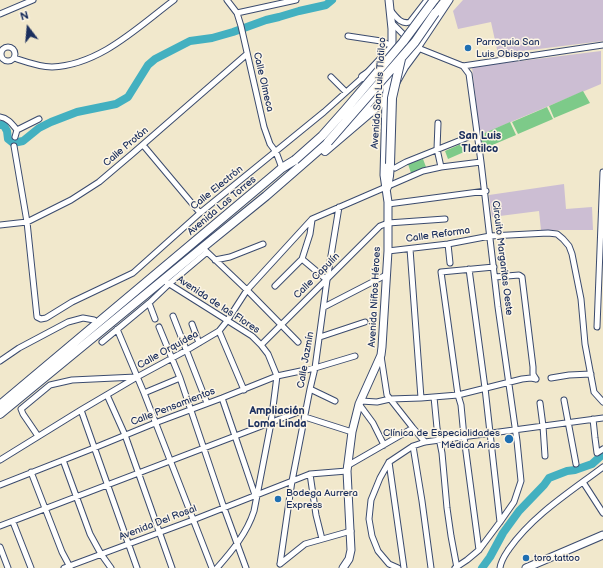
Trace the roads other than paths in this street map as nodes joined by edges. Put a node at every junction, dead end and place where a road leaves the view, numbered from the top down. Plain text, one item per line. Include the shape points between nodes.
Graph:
1 (33, 0) edge
2 (174, 0) edge
3 (227, 0) edge
4 (296, 0) edge
5 (389, 0) edge
6 (427, 0) edge
7 (434, 0) edge
8 (444, 0) edge
9 (450, 0) edge
10 (391, 11) junction
11 (237, 13) junction
12 (0, 14) edge
13 (392, 23) junction
14 (348, 36) dead end
15 (603, 45) edge
16 (2, 46) edge
17 (392, 46) junction
18 (418, 48) junction
19 (247, 54) junction
20 (1, 56) edge
21 (402, 56) junction
22 (14, 58) junction
23 (463, 66) junction
24 (331, 77) dead end
25 (363, 77) junction
26 (346, 92) junction
27 (386, 99) junction
28 (372, 100) junction
29 (0, 118) edge
30 (39, 119) dead end
31 (438, 123) dead end
32 (16, 130) junction
33 (15, 137) dead end
34 (466, 138) dead end
35 (331, 143) junction
36 (143, 145) junction
37 (14, 146) dead end
38 (437, 149) junction
39 (276, 152) junction
40 (481, 162) junction
41 (393, 166) junction
42 (441, 167) junction
43 (282, 168) junction
44 (603, 172) edge
45 (603, 178) edge
46 (386, 187) junction
47 (486, 191) junction
48 (388, 204) junction
49 (339, 206) junction
50 (200, 213) junction
51 (312, 218) junction
52 (445, 219) dead end
53 (602, 221) edge
54 (27, 222) junction
55 (388, 223) junction
56 (0, 225) edge
57 (490, 236) junction
58 (263, 244) dead end
59 (448, 244) junction
60 (410, 248) junction
61 (204, 250) junction
62 (388, 251) junction
63 (302, 259) junction
64 (215, 260) junction
65 (450, 263) dead end
66 (494, 267) junction
67 (469, 269) junction
68 (386, 275) junction
69 (495, 277) junction
70 (327, 280) junction
71 (166, 282) junction
72 (275, 286) dead end
73 (247, 290) junction
74 (148, 303) junction
75 (324, 306) junction
76 (116, 308) junction
77 (173, 316) dead end
78 (155, 319) dead end
79 (94, 320) junction
80 (227, 321) junction
81 (365, 322) dead end
82 (192, 324) dead end
83 (281, 325) junction
84 (597, 327) dead end
85 (159, 328) dead end
86 (117, 329) junction
87 (219, 331) junction
88 (320, 337) junction
89 (102, 342) dead end
90 (298, 342) dead end
91 (200, 343) junction
92 (261, 345) junction
93 (187, 350) junction
94 (381, 355) junction
95 (354, 356) dead end
96 (172, 358) junction
97 (0, 361) edge
98 (315, 368) junction
99 (43, 369) junction
100 (591, 374) junction
101 (277, 376) junction
102 (137, 377) junction
103 (180, 378) junction
104 (551, 378) dead end
105 (509, 382) junction
106 (485, 388) junction
107 (310, 389) junction
108 (244, 390) junction
109 (144, 393) junction
110 (107, 395) junction
111 (458, 395) junction
112 (434, 397) junction
113 (222, 398) junction
114 (421, 398) junction
115 (390, 399) junction
116 (564, 400) dead end
117 (335, 401) dead end
118 (360, 402) junction
119 (603, 402) edge
120 (540, 403) dead end
121 (207, 404) junction
122 (0, 406) edge
123 (191, 409) junction
124 (306, 409) junction
125 (81, 410) junction
126 (0, 414) edge
127 (305, 417) junction
128 (603, 418) edge
129 (593, 420) junction
130 (155, 423) junction
131 (271, 423) junction
132 (569, 423) junction
133 (543, 426) junction
134 (413, 428) junction
135 (516, 430) junction
136 (352, 432) junction
137 (490, 433) junction
138 (125, 435) junction
139 (38, 436) junction
140 (235, 436) junction
141 (464, 437) junction
142 (440, 440) junction
143 (425, 442) junction
144 (384, 445) junction
145 (413, 446) junction
146 (94, 448) junction
147 (204, 449) junction
148 (603, 449) edge
149 (545, 456) dead end
150 (0, 460) edge
151 (63, 460) junction
152 (170, 461) junction
153 (390, 462) junction
154 (576, 464) dead end
155 (603, 467) edge
156 (347, 468) junction
157 (31, 472) junction
158 (138, 473) junction
159 (310, 474) junction
160 (292, 481) junction
161 (583, 482) junction
162 (0, 485) edge
163 (107, 485) junction
164 (257, 495) junction
165 (76, 498) junction
166 (224, 508) junction
167 (45, 510) junction
168 (603, 513) edge
169 (193, 520) junction
170 (13, 522) junction
171 (500, 522) junction
172 (0, 526) edge
173 (350, 531) junction
174 (160, 532) junction
175 (603, 535) edge
176 (322, 539) junction
177 (129, 544) junction
178 (237, 545) junction
179 (0, 547) edge
180 (479, 550) junction
181 (1, 554) edge
182 (101, 554) junction
183 (68, 567) edge
184 (8, 568) edge
185 (31, 568) edge
186 (111, 568) edge
187 (137, 568) edge
188 (172, 568) edge
189 (212, 568) edge
190 (217, 568) edge
191 (246, 568) edge
192 (343, 568) edge
193 (398, 568) edge
194 (404, 568) edge
195 (431, 568) edge
196 (456, 568) edge
197 (500, 568) edge
198 (528, 568) edge

1 - 12 street
2 - 22 street via 116,44 83,61 51,67
3 - 11 street, Calle Olmeca
4 - 11 street
5 - 10 main road, Avenida San Luis Tlatilco
6 - 10 street via 410,22 403,23
7 - 43 highway, Avenida Las Torres, bridge via 403,42 322,136
8 - 21 highway, Avenida Las Torres, bridge
9 - 18 street
10 - 13 main road, Avenida San Luis Tlatilco
11 - 19 street, Calle Olmeca
13 - 17 main road, Avenida San Luis Tlatilco
13 - 18 street
14 - 17 street via 381,41
15 - 23 street
16 - 20 street
16 - 22 street via 13,48 16,54
17 - 25 street, Calle Electrón
17 - 27 main road, Avenida San Luis Tlatilco
18 - 23 street
18 - 27 highway
19 - 36 street, Calle Protón
19 - 39 street, Calle Olmeca via 264,127
20 - 22 street via 8,61
21 - 35 highway, Avenida Las Torres, bridge
21 - 41 highway, bridge via 392,98
23 - 40 street, Circuito Margaritas Oeste via 469,74
24 - 26 street
25 - 26 street, Calle Electrón
25 - 28 highway via 376,71 381,78 379,90
26 - 39 street, Calle Electrón
27 - 28 highway via 382,97
27 - 35 highway
27 - 46 main road, Avenida San Luis Tlatilco
28 - 35 highway
29 - 32 street via 8,120
30 - 32 street
31 - 38 street
32 - 33 street
34 - 38 street
35 - 61 highway, Avenida Las Torres
36 - 50 street
36 - 54 street, Calle Protón via 99,182 71,200
37 - 54 street
38 - 41 street
38 - 42 street
39 - 43 street, Calle Olmeca
39 - 50 street, Calle Electrón
40 - 42 street
40 - 47 street, Circuito Margaritas Oeste
41 - 46 highway
42 - 46 street via 423,171
43 - 76 highway, Avenida Las Torres
44 - 45 street
45 - 53 street
46 - 48 main road, Avenida Niños Héroes
46 - 49 street
47 - 48 street
47 - 57 street, Circuito Margaritas Oeste
48 - 55 main road, Avenida Niños Héroes
49 - 51 street
49 - 70 street, Calle Jazmín
50 - 54 street, Calle Electrón via 133,273 41,319 37,317
51 - 63 street
51 - 73 street, Calle Orquídea
52 - 55 street
53 - 84 street
54 - 56 street, Calle Protón
55 - 62 main road, Avenida Niños Héroes
55 - 70 street, Calle Capulín via 380,226
57 - 59 street, Calle Reforma
57 - 66 street, Circuito Margaritas Oeste
57 - 100 street, Calle Reforma via 557,234 569,246
58 - 64 street
59 - 60 street, Calle Reforma
59 - 65 street
60 - 62 street, Calle Reforma
60 - 114 street
61 - 64 street
61 - 71 highway, Avenida Las Torres
62 - 68 main road, Avenida Niños Héroes
63 - 70 street
63 - 72 street
64 - 73 street
66 - 67 street
66 - 69 street, Circuito Margaritas Oeste
67 - 106 street
67 - 111 street via 441,272
68 - 75 street
68 - 94 main road, Avenida Niños Héroes
69 - 105 street, Circuito Margaritas Oeste
69 - 105 street via 522,277 533,374 536,379
70 - 75 street, Calle Jazmín
70 - 83 street, Calle Capulín
71 - 74 street
71 - 80 street, Avenida de las Flores
71 - 126 highway, Avenida Las Torres
73 - 80 street, Calle Orquídea
73 - 83 street
74 - 78 street
74 - 86 street
75 - 88 street, Calle Jazmín
76 - 79 highway via 104,312
76 - 99 highway, Avenida Las Torres
77 - 93 street
79 - 97 street via 83,318 68,322
79 - 99 highway via 48,358
80 - 87 street, Calle Orquídea
80 - 92 street, Avenida de las Flores via 252,336
81 - 88 street
82 - 91 street
83 - 90 street
83 - 92 street, Calle Capulín
85 - 96 street
86 - 89 street
86 - 102 street
87 - 91 street, Calle Orquídea
87 - 108 street
88 - 98 street, Calle Jazmín
91 - 93 street, Calle Orquídea
92 - 101 street, Avenida de las Flores
93 - 96 street, Calle Orquídea
93 - 121 street
94 - 115 street via 386,391
94 - 118 main road, Avenida Niños Héroes
95 - 98 street, Calle Pensamientos
96 - 102 street, Calle Orquídea
96 - 103 street
98 - 101 street, Calle Pensamientos
98 - 107 street, Calle Jazmín
99 - 122 highway, Avenida Las Torres
100 - 104 street
100 - 119 street via 594,392
101 - 108 street, Calle Pensamientos
101 - 131 street
102 - 109 street
102 - 110 street, Calle Orquídea
102 - 139 street via 72,380 50,385 21,409
103 - 109 street
103 - 123 street
105 - 106 street
105 - 135 street, Circuito Margaritas Oeste
106 - 111 street
106 - 137 street
107 - 117 street
107 - 124 street, Calle Jazmín
108 - 113 street, Calle Pensamientos
109 - 130 street
110 - 125 street, Calle Orquídea
110 - 138 street
111 - 112 street
111 - 141 street
112 - 114 street
112 - 142 street
113 - 121 street, Calle Pensamientos
113 - 140 street
114 - 115 street
115 - 118 street
115 - 134 street
116 - 132 street
118 - 136 main road, Avenida Niños Héroes
118 - 144 street
120 - 133 street
121 - 123 street, Calle Pensamientos
123 - 130 street, Calle Pensamientos
123 - 147 street
124 - 127 street, Calle Jazmín
124 - 131 street
125 - 139 street, Calle Orquídea
125 - 146 street
127 - 136 street
127 - 160 street, Calle Jazmín
128 - 129 street
129 - 132 street
129 - 148 street via 598,453
130 - 138 street, Calle Pensamientos
130 - 152 street
131 - 140 street
131 - 164 street
132 - 133 street
132 - 154 street
133 - 135 street
133 - 149 street
134 - 143 street
134 - 144 street
135 - 137 street
135 - 171 street, Circuito Margaritas Oeste via 521,481 514,502
136 - 156 main road, Avenida Niños Héroes
137 - 141 street
137 - 171 street
138 - 146 street, Calle Pensamientos
138 - 158 street
139 - 150 street, Calle Orquídea
140 - 147 street
140 - 164 street
141 - 142 street
141 - 180 street
142 - 143 street
142 - 196 street
143 - 145 street
144 - 156 street
145 - 153 street
145 - 195 street
146 - 151 street, Calle Pensamientos
146 - 163 street
147 - 152 street
147 - 166 street
151 - 157 street, Calle Pensamientos
151 - 165 street
152 - 158 street
152 - 169 street
153 - 193 street via 371,500 369,519 378,551 389,564
153 - 194 street
155 - 161 street
156 - 159 street, Avenida Del Rosal
156 - 173 main road, Avenida Niños Héroes
157 - 162 street, Calle Pensamientos
157 - 167 street
158 - 163 street
158 - 174 street
159 - 160 street, Avenida Del Rosal
159 - 176 street
160 - 164 street, Avenida Del Rosal
160 - 176 street, Calle Jazmín via 280,564 305,544
161 - 168 street
161 - 197 street via 542,513 518,536 502,559
163 - 165 street
163 - 177 street
164 - 166 street, Avenida Del Rosal
164 - 178 street via 252,518
165 - 167 street
165 - 182 street
166 - 169 street, Avenida Del Rosal
166 - 178 street
167 - 170 street
167 - 183 street
169 - 174 street, Avenida Del Rosal
169 - 189 street
170 - 172 street
170 - 185 street
171 - 180 street, Circuito Margaritas Oeste
173 - 176 street
173 - 192 main road, Avenida Niños Héroes via 350,555
174 - 177 street, Avenida Del Rosal
174 - 188 street
175 - 198 main road
177 - 182 street, Avenida Del Rosal
177 - 187 street
178 - 190 street
178 - 191 street
179 - 181 street
180 - 196 street, Circuito Margaritas Oeste
181 - 184 street
182 - 183 street, Avenida Del Rosal
182 - 186 street

